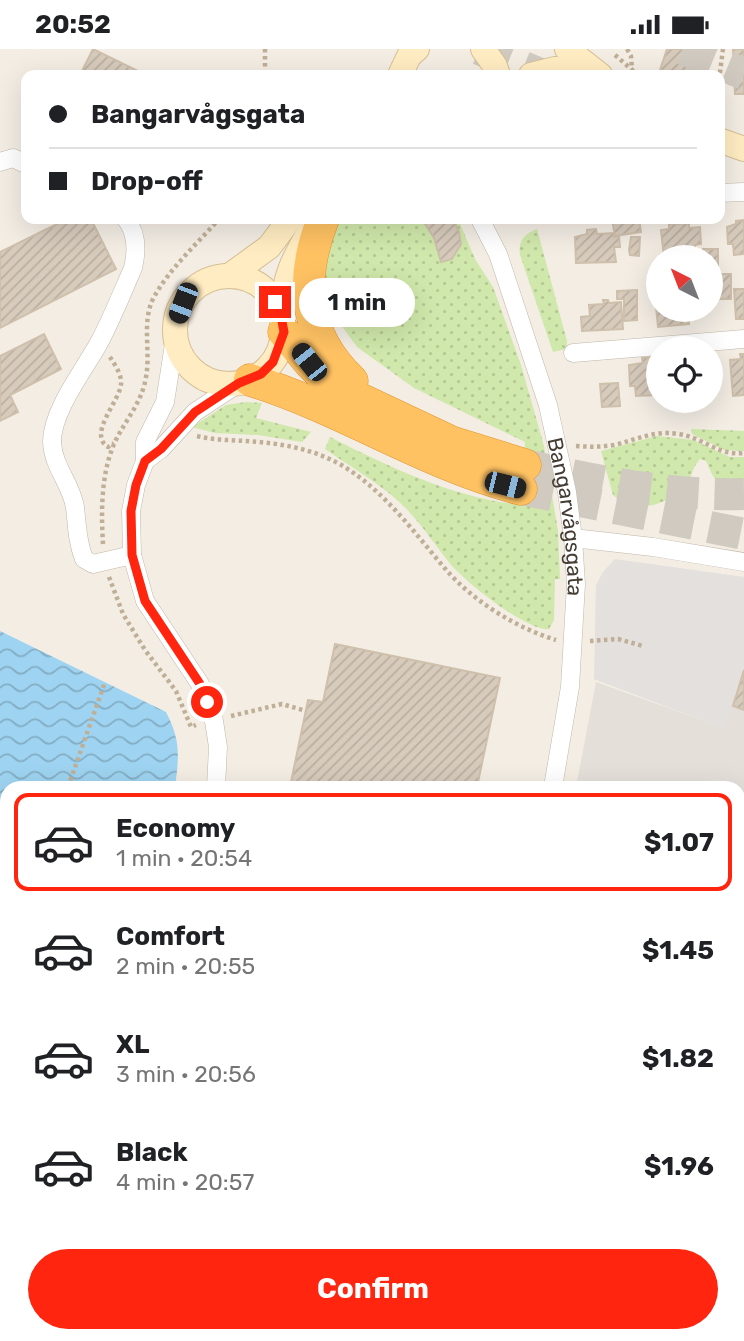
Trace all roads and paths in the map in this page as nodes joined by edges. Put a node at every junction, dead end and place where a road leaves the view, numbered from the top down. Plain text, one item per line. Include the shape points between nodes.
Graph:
1 (265, 49) edge
2 (417, 49) edge
3 (482, 49) edge
4 (567, 49) edge
5 (615, 49) edge
6 (626, 49) edge
7 (723, 49) edge
8 (400, 65) edge
9 (265, 70) edge
10 (496, 70) edge
11 (593, 70) edge
12 (632, 70) joint
13 (720, 70) edge
14 (725, 142) edge
15 (744, 149) edge
16 (21, 161) edge
17 (0, 162) edge
18 (744, 192) edge
19 (725, 193) edge
20 (129, 224) edge
21 (286, 224) edge
22 (317, 224) edge
23 (319, 224) edge
24 (489, 224) edge
25 (229, 276) junction
26 (283, 324) junction
27 (176, 338) junction
28 (101, 339) junction
29 (744, 339) edge
30 (573, 353) dead end
31 (245, 382) junction
32 (386, 413) junction
33 (193, 435) dead end
34 (575, 446) dead end
35 (744, 453) edge
36 (145, 461) junction
37 (573, 538) junction
38 (132, 555) junction
39 (106, 562) junction
40 (744, 562) edge
41 (557, 640) dead end
42 (590, 641) dead end
43 (643, 646) dead end
44 (105, 682) dead end
45 (306, 711) dead end
46 (230, 717) dead end
47 (70, 781) edge
48 (216, 781) edge
49 (554, 781) edge

1 - 9 path
2 - 8 main road
3 - 10 main road
4 - 11 main road
5 - 12 path
6 - 12 path via 632,56
7 - 13 path
14 - 15 main road
16 - 17 street via 13,157
18 - 19 street
20 - 28 street via 134,233 133,268
21 - 25 main road via 269,247
22 - 26 main road via 288,271
23 - 32 highway via 308,283 313,322 330,356
24 - 37 street, Bangarvågsgata via 551,417
25 - 26 main road via 263,288 275,302
25 - 27 main road via 195,288 176,320
26 - 31 main road via 273,362
26 - 32 highway via 326,379
27 - 31 main road via 180,354 205,379 222,384
27 - 36 street via 165,402 145,442
28 - 39 path via 121,387 101,430 104,445 115,443 104,479
28 - 39 street via 61,410 52,439 54,458 72,498 84,559 93,564
29 - 30 street
31 - 32 highway via 316,404 409,449 490,481 523,477
31 - 36 street via 195,412
33 - 41 path via 292,446 342,465 380,496 469,590 505,617
34 - 35 path via 606,446 665,432 696,439 722,452
36 - 38 street via 131,511
37 - 40 street
37 - 49 street, Bangarvågsgata via 576,585 570,687
38 - 39 street
38 - 48 street via 145,601 200,684 214,721
42 - 43 path via 618,639
44 - 47 path
45 - 46 path via 282,704

